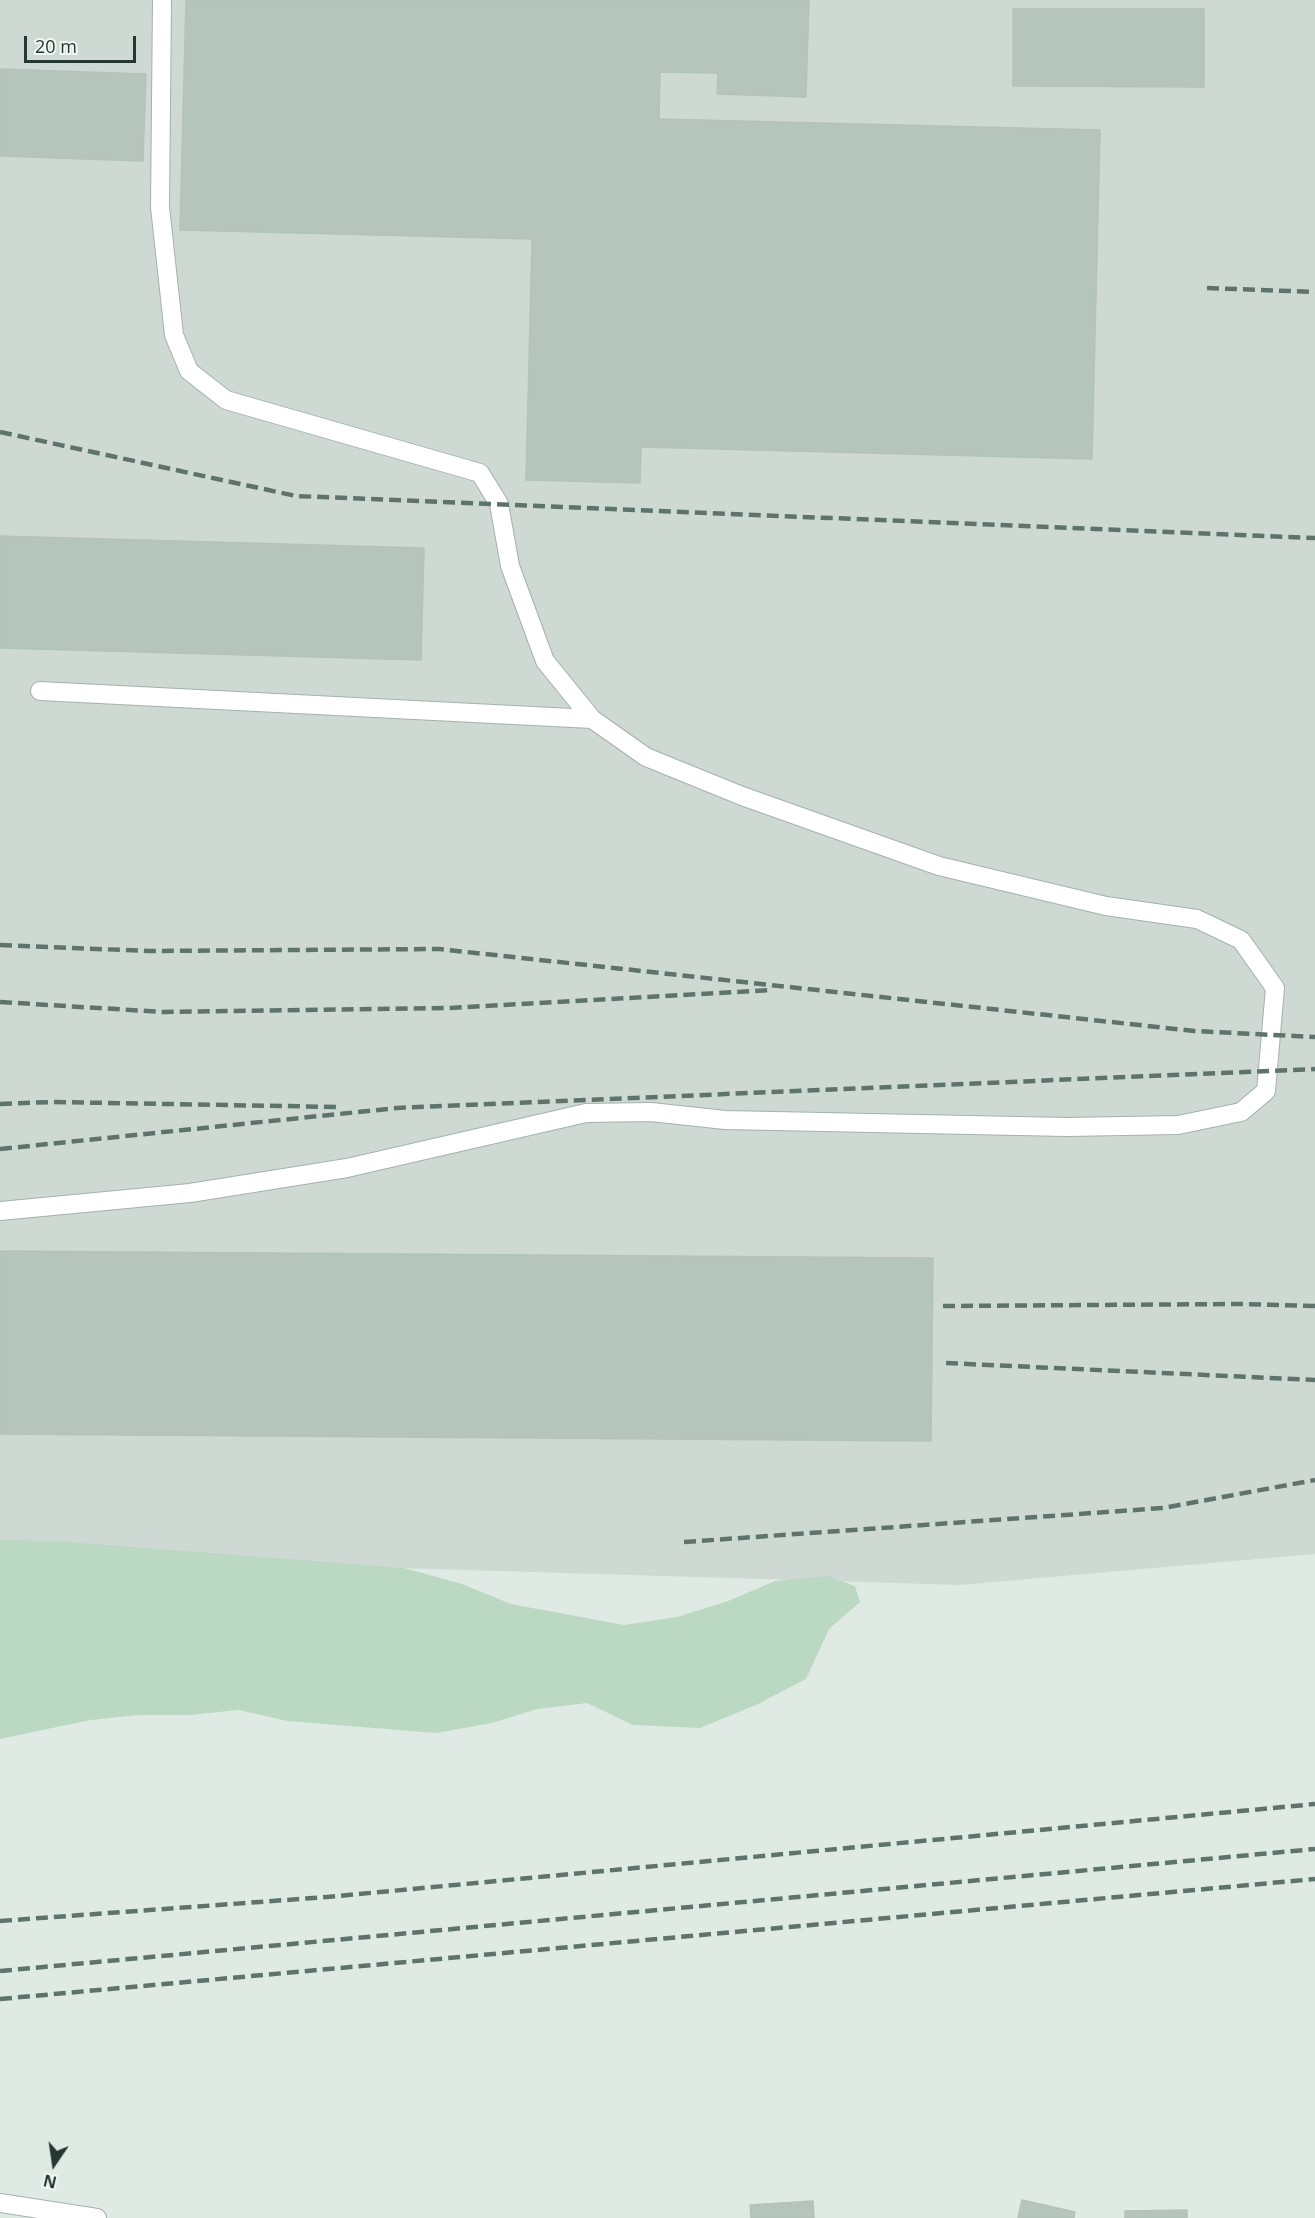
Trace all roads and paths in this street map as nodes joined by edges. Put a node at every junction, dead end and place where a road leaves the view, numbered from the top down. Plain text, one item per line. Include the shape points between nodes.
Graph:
1 (162, 0) edge
2 (40, 691) dead end
3 (592, 719) junction
4 (0, 1211) edge
5 (0, 2203) edge
6 (97, 2218) edge

1 - 3 street via 160,207 174,335 189,371 226,400 480,473 499,504 510,566 545,661
2 - 3 street
3 - 4 street via 646,757 742,796 939,866 1106,906 1197,919 1241,940 1275,988 1266,1091 1241,1112 1178,1125 1020,1126 586,1113 347,1168 190,1193
5 - 6 street

